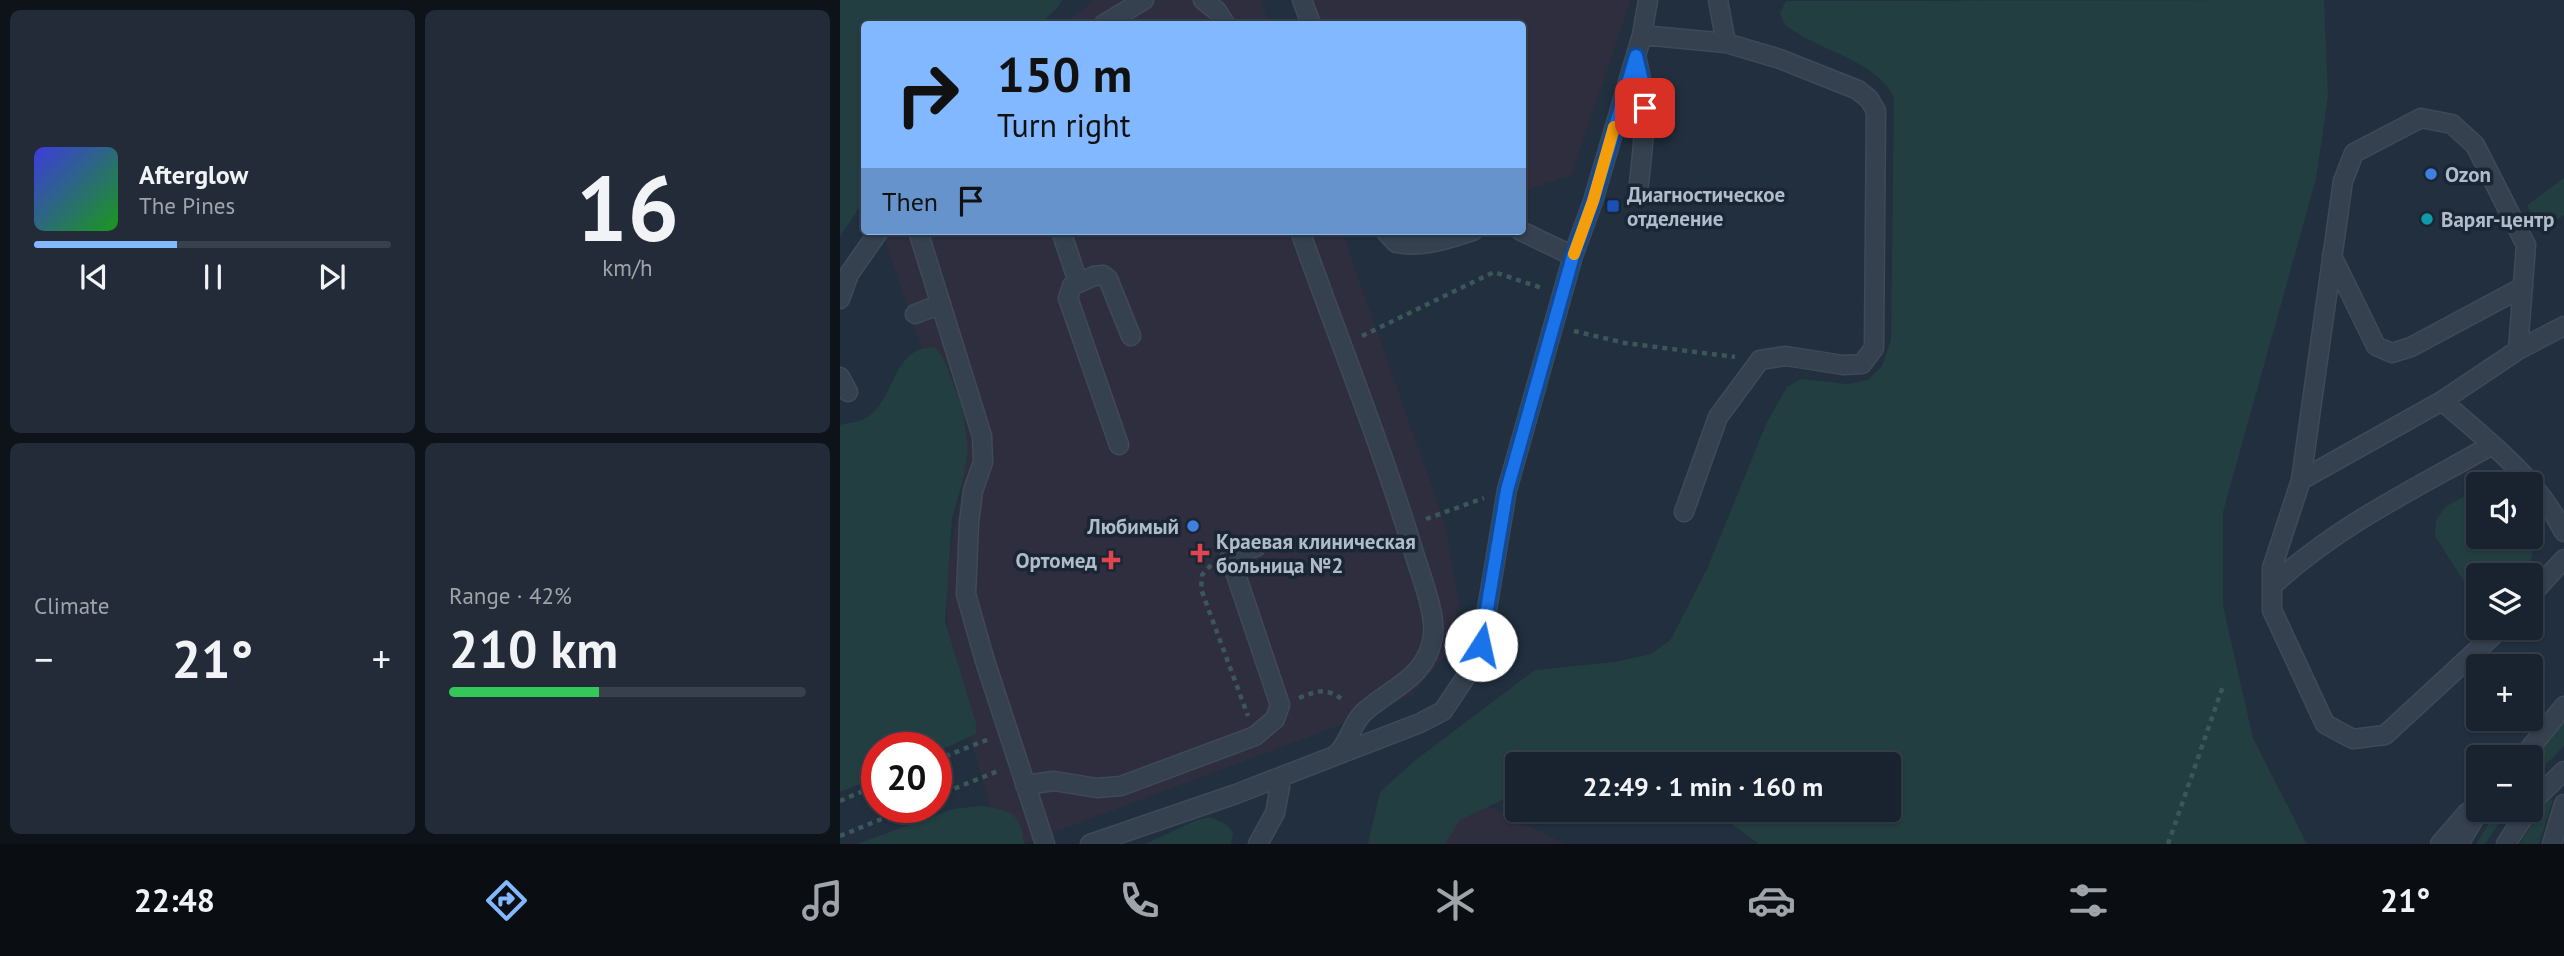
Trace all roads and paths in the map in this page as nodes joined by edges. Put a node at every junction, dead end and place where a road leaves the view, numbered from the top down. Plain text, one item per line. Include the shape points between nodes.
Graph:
1 (1144, 0) edge
2 (1203, 0) edge
3 (1302, 0) edge
4 (1648, 0) edge
5 (1717, 0) edge
6 (1109, 21) edge
7 (1223, 21) edge
8 (1310, 21) edge
9 (1642, 35) junction
10 (1726, 43) junction
11 (1636, 56) junction
12 (1638, 191) dead end
13 (1526, 233) edge
14 (876, 235) edge
15 (919, 235) edge
16 (1062, 235) edge
17 (1301, 235) edge
18 (1389, 235) edge
19 (1460, 235) edge
20 (1573, 256) junction
21 (2332, 256) junction
22 (1519, 279) dead end
23 (1078, 282) junction
24 (2523, 287) junction
25 (840, 299) edge
26 (941, 304) junction
27 (915, 314) dead end
28 (1555, 326) junction
29 (2564, 326) edge
30 (1130, 336) dead end
31 (1342, 345) junction
32 (2518, 350) junction
33 (1760, 360) junction
34 (2442, 401) junction
35 (2492, 444) junction
36 (1119, 445) dead end
37 (2301, 480) junction
38 (1507, 490) junction
39 (1685, 512) dead end
40 (1406, 526) junction
41 (2564, 532) edge
42 (1256, 547) dead end
43 (1230, 557) junction
44 (2564, 559) edge
45 (2543, 582) edge
46 (2272, 586) junction
47 (2488, 640) edge
48 (2223, 686) dead end
49 (2564, 706) edge
50 (1255, 736) junction
51 (979, 743) dead end
52 (2532, 745) edge
53 (952, 754) edge
54 (1334, 756) junction
55 (2564, 771) edge
56 (992, 773) dead end
57 (1282, 776) junction
58 (1026, 785) junction
59 (952, 789) edge
60 (2543, 791) edge
61 (861, 792) edge
62 (840, 801) edge
63 (2564, 804) edge
64 (2466, 814) edge
65 (2472, 822) edge
66 (2520, 822) edge
67 (872, 823) edge
68 (840, 836) edge
69 (1045, 844) edge
70 (1093, 844) edge
71 (1258, 844) edge
72 (2168, 844) edge
73 (2440, 844) edge
74 (2459, 844) edge
75 (2506, 844) edge
76 (2552, 844) edge

1 - 6 lane
2 - 7 lane
3 - 8 lane
4 - 9 lane
5 - 10 lane
9 - 10 lane
9 - 11 lane
10 - 33 lane via 1780,58 1858,90 1876,111 1874,348 1863,364 1786,356
11 - 12 lane via 1646,120
11 - 20 lane
13 - 20 lane
14 - 25 lane via 849,274
15 - 26 lane
16 - 23 lane
17 - 31 lane
18 - 19 lane via 1396,243 1410,246
20 - 28 lane
21 - 24 lane via 2376,346 2392,353 2412,347
21 - 24 lane via 2343,181 2354,153 2421,118 2452,124 2475,145 2526,245
21 - 37 lane
22 - 31 path via 1494,272
23 - 30 lane via 1103,275 1108,279
23 - 36 lane via 1068,298
24 - 32 lane
26 - 27 lane
26 - 58 lane via 982,436 983,462 969,523 966,594
28 - 33 path via 1625,343
28 - 38 lane
29 - 32 lane
31 - 40 lane
32 - 34 lane
33 - 39 lane via 1718,417
34 - 35 lane
34 - 37 lane
35 - 41 lane via 2538,491
35 - 46 lane via 2332,536
37 - 46 lane via 2272,568
38 - 40 path
38 - 54 lane via 1481,645 1469,672 1443,711
40 - 54 lane via 1432,620 1429,653 1408,681 1363,714 1343,750
42 - 43 lane
43 - 50 lane via 1280,705 1275,719
43 - 50 path via 1210,565 1202,575 1201,589
44 - 45 lane
46 - 47 lane via 2272,610 2325,724 2353,739 2385,734
48 - 72 path
49 - 52 lane
50 - 58 lane via 1121,786 1097,788 1054,781
51 - 53 path
54 - 57 lane
55 - 60 lane
56 - 59 path
57 - 70 lane
57 - 71 lane via 1275,813
58 - 69 lane
61 - 62 path
63 - 76 lane
64 - 73 lane
65 - 74 lane
66 - 75 lane
67 - 68 path

